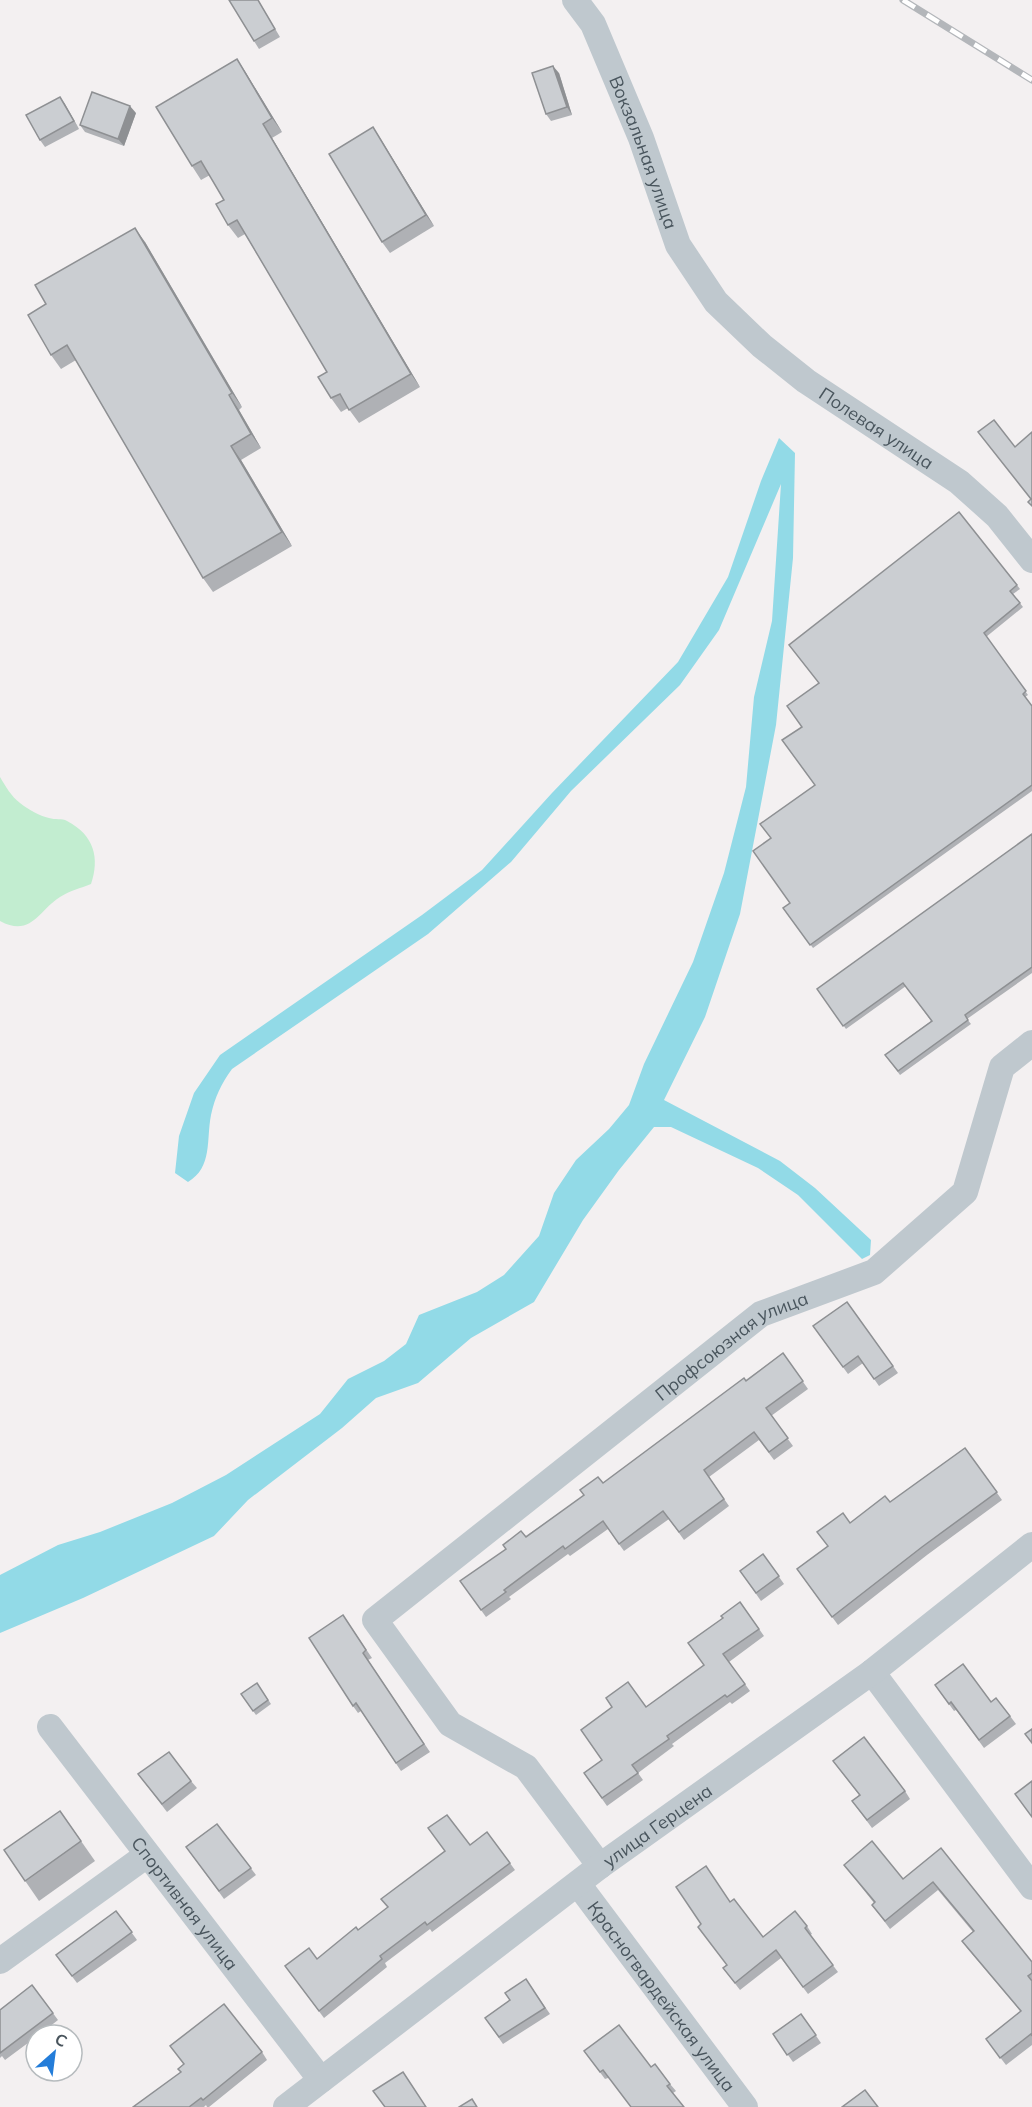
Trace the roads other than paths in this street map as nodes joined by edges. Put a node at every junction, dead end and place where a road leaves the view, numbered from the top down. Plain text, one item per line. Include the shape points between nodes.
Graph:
1 (575, 0) edge
2 (716, 302) joint
3 (1032, 560) edge
4 (1032, 1043) edge
5 (1032, 1545) edge
6 (872, 1672) junction
7 (50, 1727) dead end
8 (147, 1855) junction
9 (600, 1866) junction
10 (578, 1884) junction
11 (1032, 1887) edge
12 (0, 1961) edge
13 (321, 2080) junction
14 (297, 2104) edge
15 (745, 2107) edge

1 - 2 street, Вокзальная улица via 594,24 641,138 678,245
2 - 3 street, Полевая улица via 806,381 959,482 997,516
4 - 9 street, Профсоюзная улица via 1002,1067 965,1192 874,1272 760,1314 375,1620 450,1724 526,1767
5 - 6 street, улица Герцена
6 - 9 street, улица Герцена
6 - 11 street
7 - 8 street, Спортивная улица
8 - 12 street
8 - 13 street, Спортивная улица
9 - 10 street, улица Герцена
10 - 13 street, улица Герцена
10 - 15 street, Красногвардейская улица
13 - 14 street, улица Герцена

